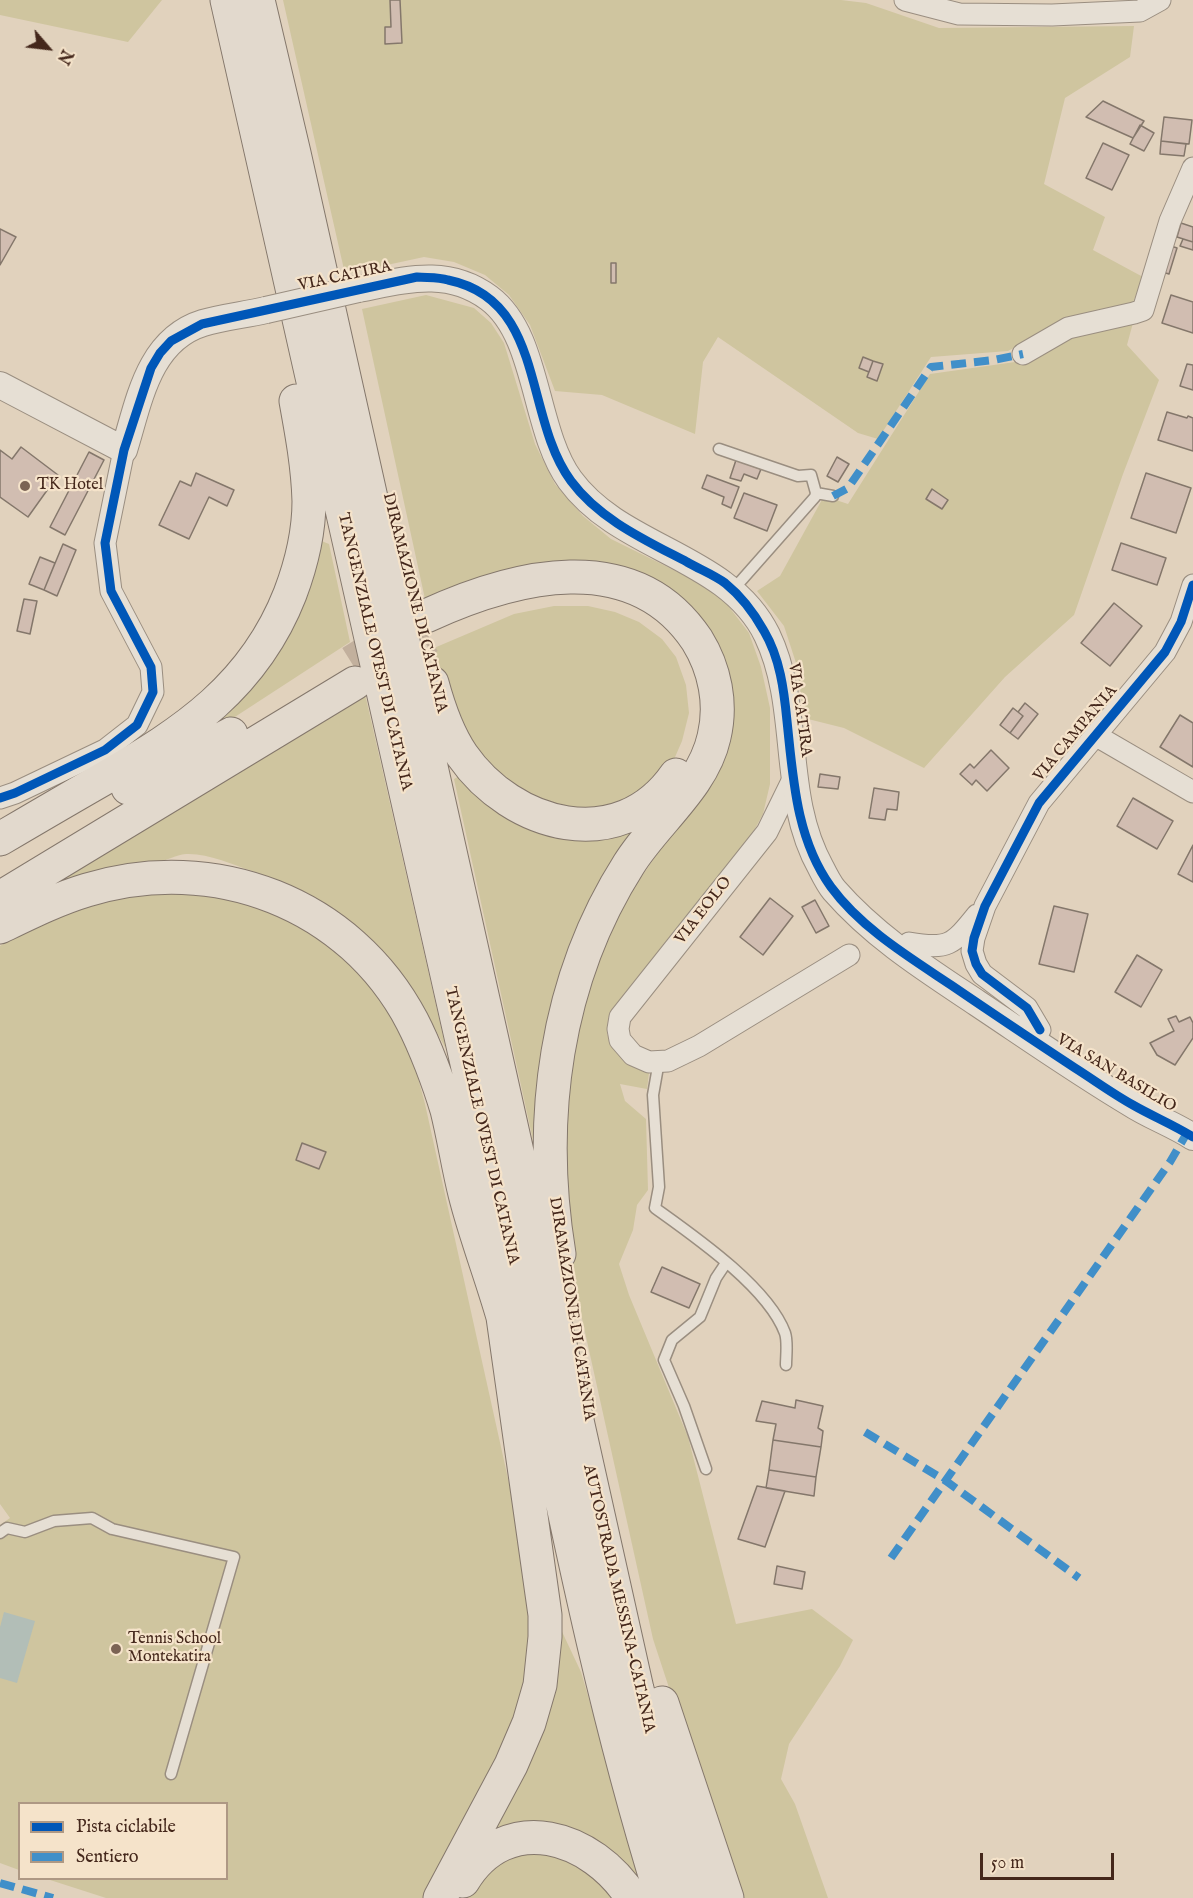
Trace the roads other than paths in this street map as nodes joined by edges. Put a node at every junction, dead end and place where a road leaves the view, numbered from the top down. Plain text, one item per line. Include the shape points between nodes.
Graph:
1 (227, 0) edge
2 (258, 0) edge
3 (905, 0) edge
4 (1160, 0) edge
5 (252, 113) junction
6 (1193, 168) edge
7 (1023, 354) dead end
8 (341, 363) junction
9 (0, 385) edge
10 (719, 449) dead end
11 (124, 450) junction
12 (816, 493) junction
13 (833, 496) dead end
14 (1193, 585) edge
15 (732, 591) junction
16 (232, 734) junction
17 (1095, 735) junction
18 (793, 780) junction
19 (1193, 792) edge
20 (0, 798) edge
21 (0, 839) edge
22 (0, 858) edge
23 (0, 875) edge
24 (0, 898) edge
25 (985, 906) junction
26 (0, 927) edge
27 (909, 943) junction
28 (849, 955) dead end
29 (1040, 1030) junction
30 (664, 1061) junction
31 (1190, 1135) edge
32 (726, 1263) junction
33 (524, 1303) junction
34 (786, 1365) dead end
35 (706, 1469) dead end
36 (595, 1496) junction
37 (0, 1533) edge
38 (605, 1544) junction
39 (171, 1774) dead end
40 (440, 1898) edge
41 (452, 1898) edge
42 (632, 1898) edge
43 (662, 1898) edge
44 (696, 1898) edge
45 (727, 1898) edge

1 - 5 highway, TANGENZIALE OVEST DI CATANIA
2 - 8 highway, TANGENZIALE OVEST DI CATANIA
3 - 4 street via 959,14 1052,15 1140,11
5 - 21 highway via 251,189 296,398 307,473 307,528 297,575 280,617 256,657 203,714 160,745
5 - 33 highway, TANGENZIALE OVEST DI CATANIA
6 - 7 street via 1170,221 1143,309 1068,328
8 - 33 highway, TANGENZIALE OVEST DI CATANIA
8 - 36 highway, DIRAMAZIONE DI CATANIA via 383,473 441,715 450,736 475,771 505,797 556,822 590,825 607,824 641,808 669,785 688,755 698,704 692,670 664,629 641,611 608,598 572,593 529,597 428,627 481,593 526,580 573,577 614,582 650,595 678,617 702,648 715,684 717,718 709,754 612,892 569,998 556,1061 549,1174 555,1230 588,1402
9 - 11 street
10 - 12 lane via 798,476 811,475
11 - 15 street, VIA CATIRA, bridge via 151,368 160,353 171,341 202,324 417,277 446,279 488,297 505,312 519,336 553,451 570,481 597,509 629,531 724,582
11 - 20 street, VIA CATIRA via 105,543 111,591 151,667 153,692 137,724 105,750
12 - 13 lane
12 - 15 lane
14 - 17 street, VIA CAMPANIA via 1181,622 1164,652
15 - 18 street, VIA CATIRA via 748,606 765,632 778,662
16 - 22 highway
16 - 23 highway
16 - 24 highway via 353,673
17 - 19 street
17 - 25 street, VIA CAMPANIA via 1039,803
18 - 27 street, VIA SAN BASILIO via 840,879 866,909
18 - 30 street, VIA EOLO via 767,832 620,1017 620,1040 633,1054 649,1062
18 - 31 street, VIA SAN BASILIO via 804,831 815,859 831,886 878,934 1132,1105
25 - 27 street via 954,942 941,946
25 - 29 street via 974,938 975,964 997,987 1027,1008
26 - 33 highway via 89,889 177,876 222,881 271,894 341,935 387,980 413,1022 446,1109 465,1195
27 - 29 street, VIA SAN BASILIO
28 - 30 street via 699,1046
29 - 31 street, VIA SAN BASILIO via 1141,1096
30 - 32 lane via 653,1095 659,1187 655,1208
32 - 34 lane via 767,1302 786,1334
32 - 35 lane via 700,1317 672,1340 664,1360
33 - 36 highway, AUTOSTRADA MESSINA-CATANIA
33 - 40 highway via 545,1615 540,1685 511,1765
33 - 43 highway, AUTOSTRADA MESSINA-CATANIA via 582,1594
36 - 38 highway, AUTOSTRADA MESSINA-CATANIA
37 - 39 lane via 7,1528 25,1532 54,1521 92,1518 112,1529 234,1557
38 - 44 highway, AUTOSTRADA MESSINA-CATANIA via 637,1689
38 - 45 highway via 633,1607
41 - 42 highway via 479,1859 493,1848 508,1841 539,1838 592,1855 615,1875

